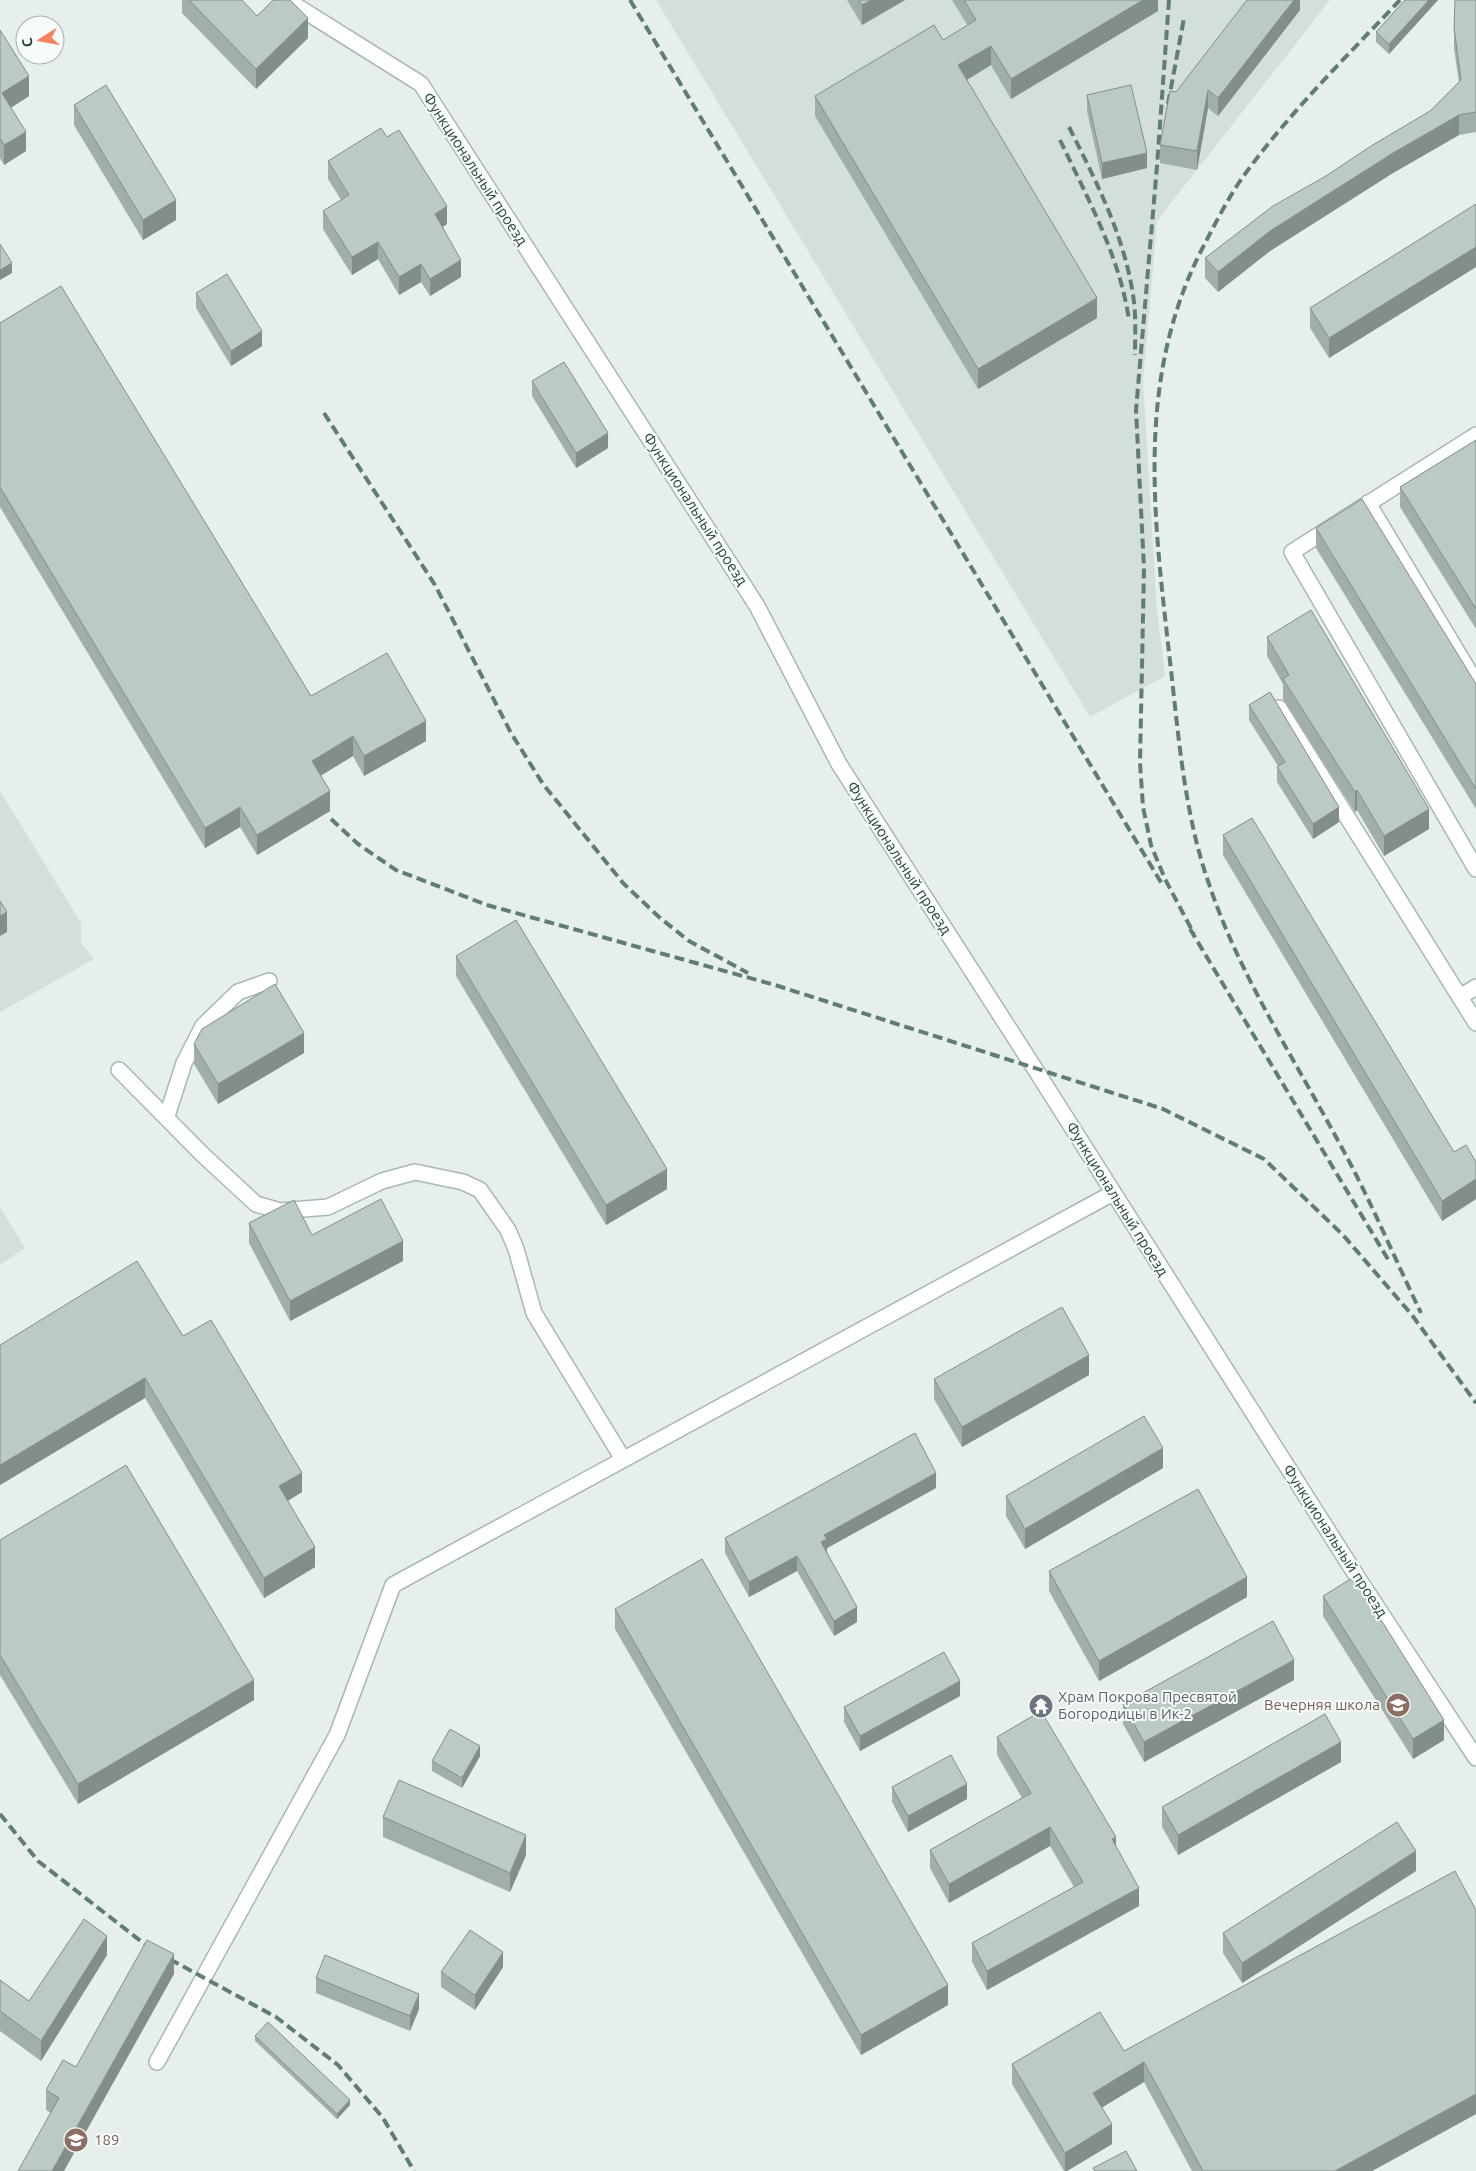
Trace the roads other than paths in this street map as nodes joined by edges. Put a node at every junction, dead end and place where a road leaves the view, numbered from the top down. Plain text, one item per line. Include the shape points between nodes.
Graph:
1 (287, 0) edge
2 (1476, 435) edge
3 (1368, 503) junction
4 (1476, 683) edge
5 (1279, 707) edge
6 (1476, 869) edge
7 (269, 981) dead end
8 (1476, 987) edge
9 (1460, 997) junction
10 (1476, 1022) edge
11 (119, 1070) dead end
12 (167, 1116) junction
13 (1113, 1192) junction
14 (623, 1459) junction
15 (1476, 1758) edge
16 (157, 2062) dead end

1 - 13 street, Функциональный проезд via 421,84 757,606 838,764
2 - 3 street
3 - 4 street
3 - 6 street via 1292,552
5 - 9 street
7 - 12 street via 238,992 203,1026 184,1063
8 - 9 street
9 - 10 street
11 - 12 street
12 - 14 street via 256,1204 280,1211 328,1207 382,1181 415,1172 463,1182 480,1190 508,1230 534,1313
13 - 14 street
13 - 15 street, Функциональный проезд
14 - 16 street via 393,1584 337,1735

